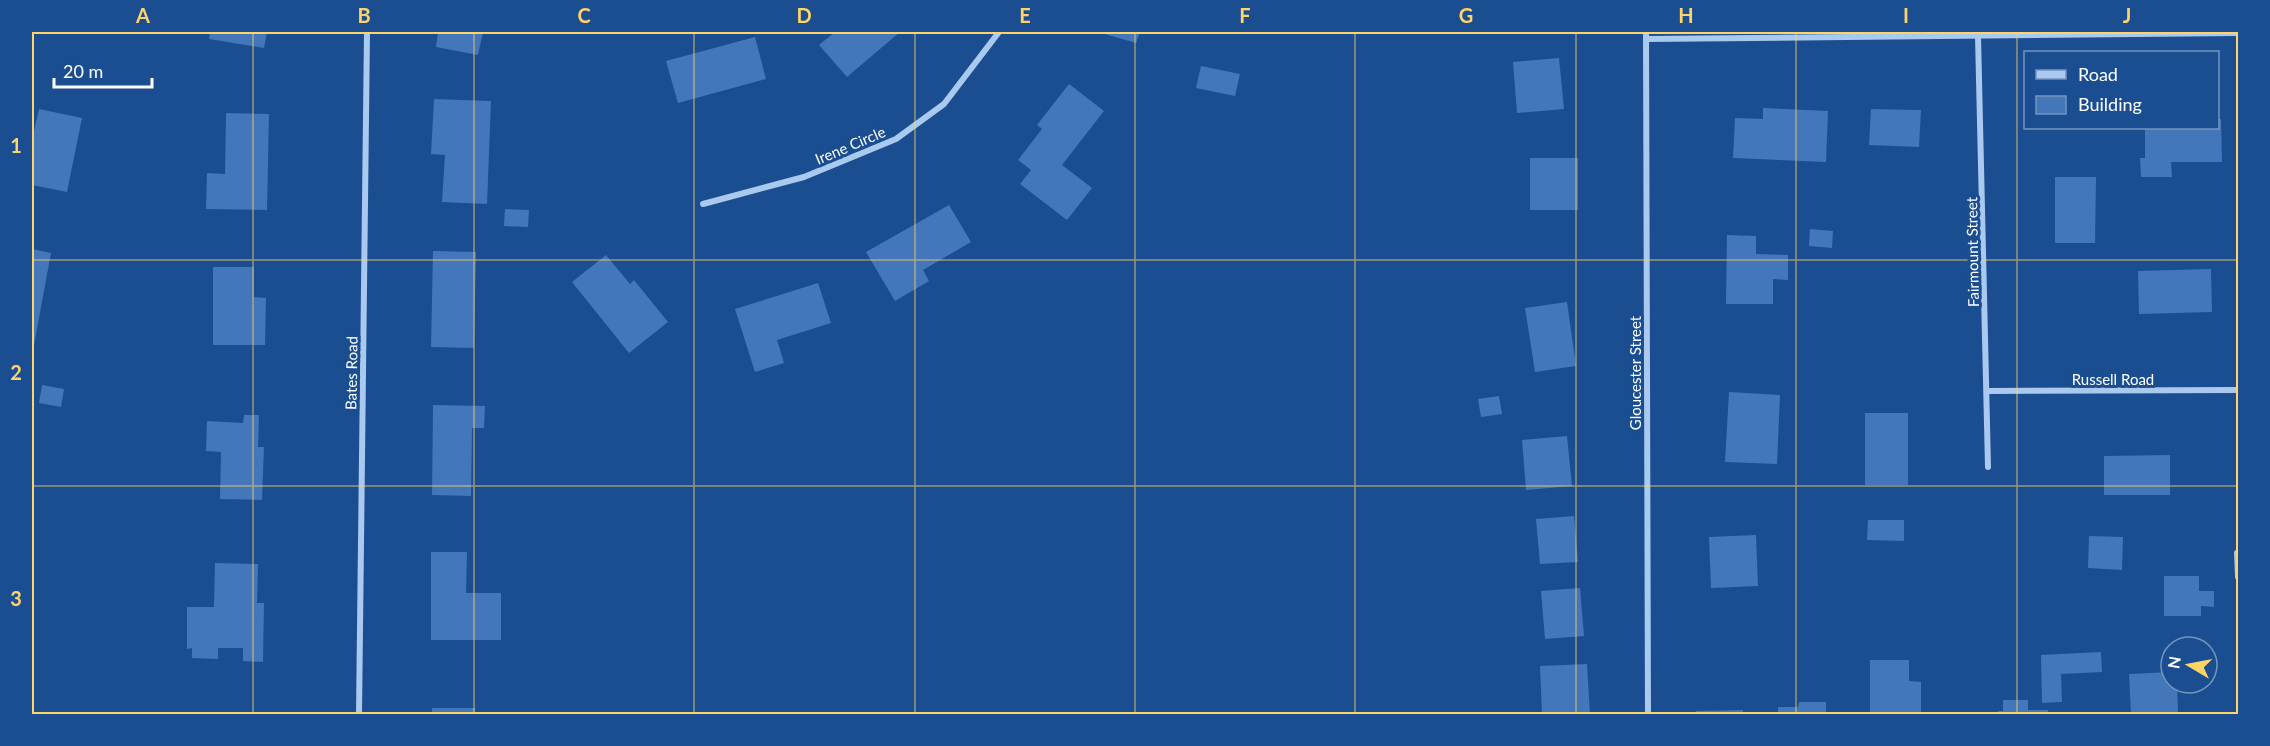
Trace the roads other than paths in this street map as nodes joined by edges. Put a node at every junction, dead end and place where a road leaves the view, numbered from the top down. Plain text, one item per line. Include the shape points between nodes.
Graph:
1 (368, 32) edge
2 (999, 32) edge
3 (2238, 33) edge
4 (1646, 35) edge
5 (1978, 36) junction
6 (703, 204) dead end
7 (2238, 390) edge
8 (1987, 391) junction
9 (1988, 467) dead end
10 (2237, 553) edge
11 (2238, 577) edge
12 (359, 714) edge
13 (1648, 714) edge

1 - 12 street, Bates Road
2 - 6 street, Irene Circle via 944,104 896,140 804,177
3 - 5 street
4 - 5 street
4 - 13 street, Gloucester Street
5 - 8 street, Fairmount Street
7 - 8 street, Russell Road
8 - 9 street, Fairmount Street
10 - 11 street

